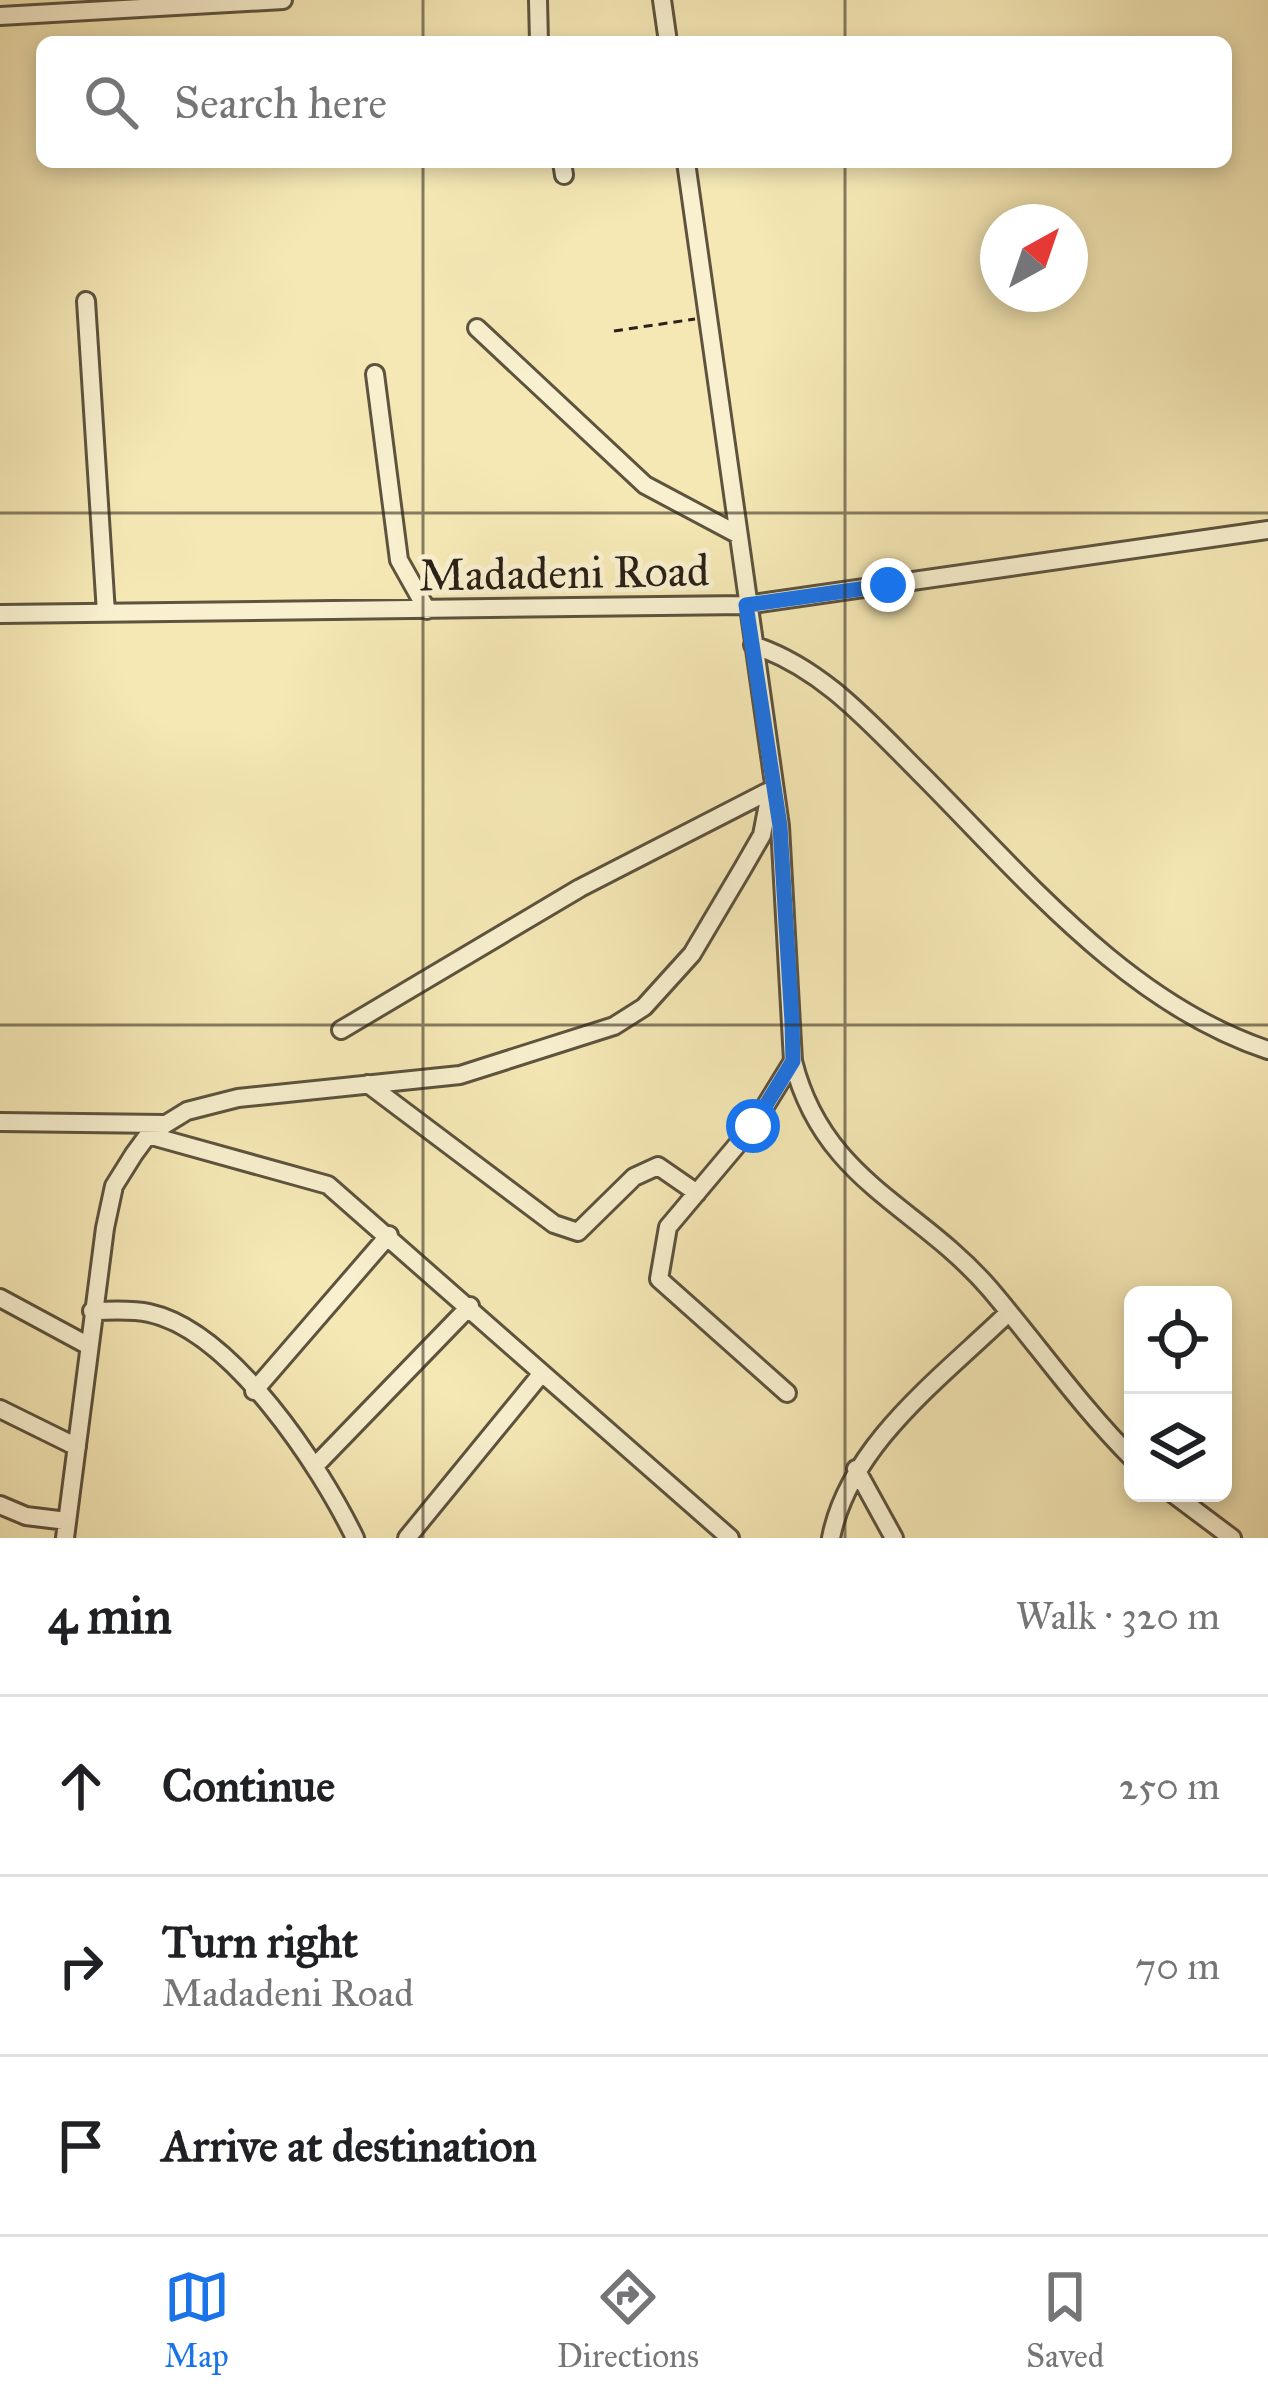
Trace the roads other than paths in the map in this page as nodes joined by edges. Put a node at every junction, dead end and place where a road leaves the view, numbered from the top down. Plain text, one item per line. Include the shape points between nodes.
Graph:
1 (283, 0) edge
2 (538, 0) edge
3 (662, 0) edge
4 (232, 3) edge
5 (45, 7) edge
6 (0, 16) edge
7 (539, 36) edge
8 (667, 36) edge
9 (687, 168) edge
10 (86, 302) dead end
11 (477, 328) dead end
12 (375, 374) dead end
13 (1268, 530) edge
14 (736, 534) junction
15 (746, 605) junction
16 (427, 610) junction
17 (106, 613) junction
18 (0, 614) edge
19 (753, 646) junction
20 (771, 790) junction
21 (341, 1030) dead end
22 (1268, 1050) edge
23 (793, 1061) junction
24 (368, 1083) junction
25 (0, 1122) edge
26 (164, 1124) junction
27 (148, 1135) junction
28 (697, 1193) junction
29 (389, 1234) junction
30 (0, 1298) edge
31 (470, 1306) junction
32 (92, 1311) junction
33 (1007, 1314) junction
34 (89, 1346) junction
35 (542, 1373) junction
36 (254, 1391) junction
37 (787, 1393) dead end
38 (0, 1409) edge
39 (76, 1447) junction
40 (1124, 1449) edge
41 (315, 1466) junction
42 (856, 1469) junction
43 (1184, 1502) edge
44 (0, 1505) edge
45 (66, 1530) edge
46 (355, 1538) edge
47 (407, 1538) edge
48 (730, 1538) edge
49 (831, 1538) edge
50 (894, 1538) edge
51 (1232, 1538) edge

1 - 4 street
2 - 7 street
3 - 8 street
4 - 5 street
5 - 6 street
9 - 14 street
10 - 17 street
11 - 14 street via 645,485
12 - 16 street via 402,573
13 - 15 street, Madadeni Road
14 - 15 street
15 - 16 street, Madadeni Road
15 - 19 street
16 - 17 street, Madadeni Road
17 - 18 street, Madadeni Road
19 - 20 street
19 - 22 street via 788,657 865,718 1031,884 1155,993 1204,1027
20 - 21 street via 580,888
20 - 23 street via 785,872
20 - 24 street via 762,835 743,868 692,954 644,1006 614,1026 500,1065
23 - 28 street
23 - 33 street via 816,1126 838,1156 952,1251
24 - 26 street via 208,1102
24 - 28 street via 554,1224 578,1232 634,1178 658,1166
25 - 26 street
26 - 27 street
27 - 29 street via 328,1185
27 - 32 street via 114,1186
28 - 37 street via 668,1227 659,1279
29 - 31 street
29 - 36 street
30 - 34 street
31 - 35 street
31 - 41 street
32 - 34 street
32 - 36 street via 166,1320
33 - 40 street
33 - 42 street
34 - 39 street
35 - 47 street
35 - 48 street
36 - 41 street
38 - 39 street
39 - 45 street
41 - 46 street
42 - 49 street
42 - 50 street
43 - 51 street
44 - 45 street

